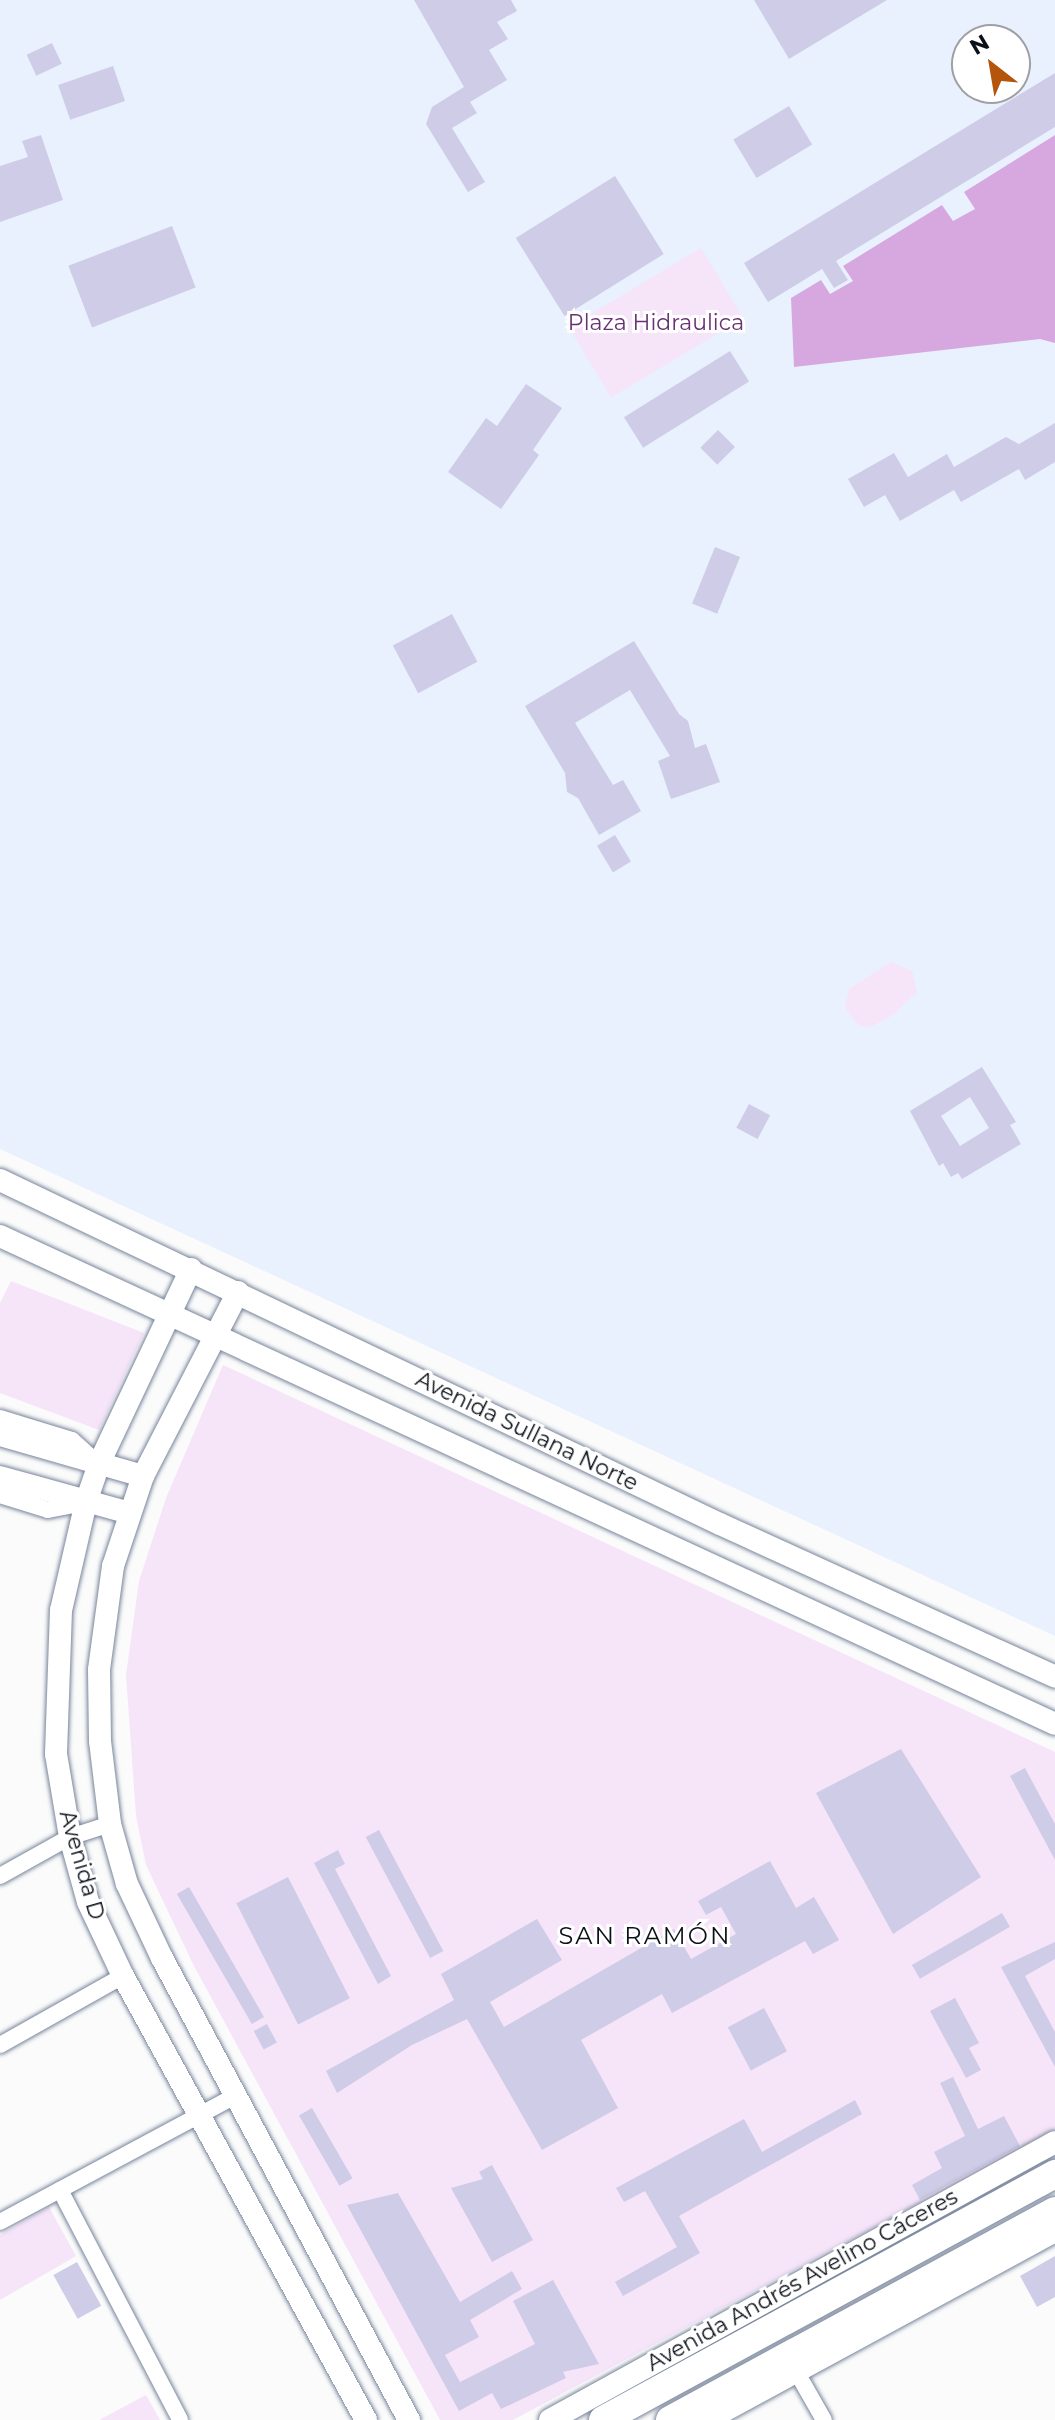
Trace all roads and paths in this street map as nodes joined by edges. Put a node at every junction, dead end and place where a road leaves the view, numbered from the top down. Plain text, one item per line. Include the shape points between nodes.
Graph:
1 (0, 1180) edge
2 (0, 1236) edge
3 (191, 1269) junction
4 (238, 1292) junction
5 (171, 1312) junction
6 (218, 1336) junction
7 (0, 1418) edge
8 (0, 1435) edge
9 (99, 1464) junction
10 (143, 1476) junction
11 (0, 1477) edge
12 (0, 1495) edge
13 (86, 1502) junction
14 (130, 1513) junction
15 (1055, 1677) edge
16 (1055, 1724) edge
17 (110, 1824) junction
18 (70, 1837) junction
19 (0, 1876) edge
20 (123, 1976) junction
21 (0, 2045) edge
22 (237, 2095) junction
23 (201, 2114) junction
24 (1055, 2142) edge
25 (1055, 2174) edge
26 (60, 2190) junction
27 (1055, 2211) edge
28 (0, 2222) edge
29 (1055, 2231) edge
30 (796, 2371) junction
31 (180, 2420) edge
32 (366, 2420) edge
33 (409, 2420) edge
34 (550, 2420) edge
35 (603, 2420) edge
36 (670, 2420) edge
37 (707, 2420) edge
38 (824, 2420) edge

1 - 3 main road, Avenida Sullana Norte
2 - 5 main road, Avenida Sullana Norte
3 - 4 main road, Avenida Sullana Norte
3 - 5 main road, Avenida D
4 - 6 main road, Avenida D
4 - 15 main road, Avenida Sullana Norte via 720,1524
5 - 6 main road, Avenida Sullana Norte
5 - 9 main road, Avenida D
6 - 10 main road, Avenida D
6 - 16 main road, Avenida Sullana Norte
7 - 9 street via 72,1440
8 - 9 main road
9 - 10 main road
9 - 13 main road, Avenida D
10 - 14 main road, Avenida D
11 - 13 main road
12 - 13 street via 48,1510
13 - 14 main road
13 - 18 main road, Avenida D via 61,1610 57,1663 56,1754
14 - 17 main road, Avenida D via 113,1566 99,1670 100,1741
17 - 18 street
17 - 22 main road, Avenida D via 127,1884
18 - 19 street
18 - 20 main road, Avenida D via 88,1902
20 - 21 street
20 - 23 main road, Avenida D
22 - 23 street
22 - 33 main road, Avenida D
23 - 26 street
23 - 32 main road, Avenida D
24 - 34 main road, Avenida Andrés Avelino Cáceres
25 - 35 highway, Avenida Andrés Avelino Cáceres
26 - 28 street
26 - 31 street
27 - 36 highway
29 - 30 main road
30 - 37 main road
30 - 38 street

